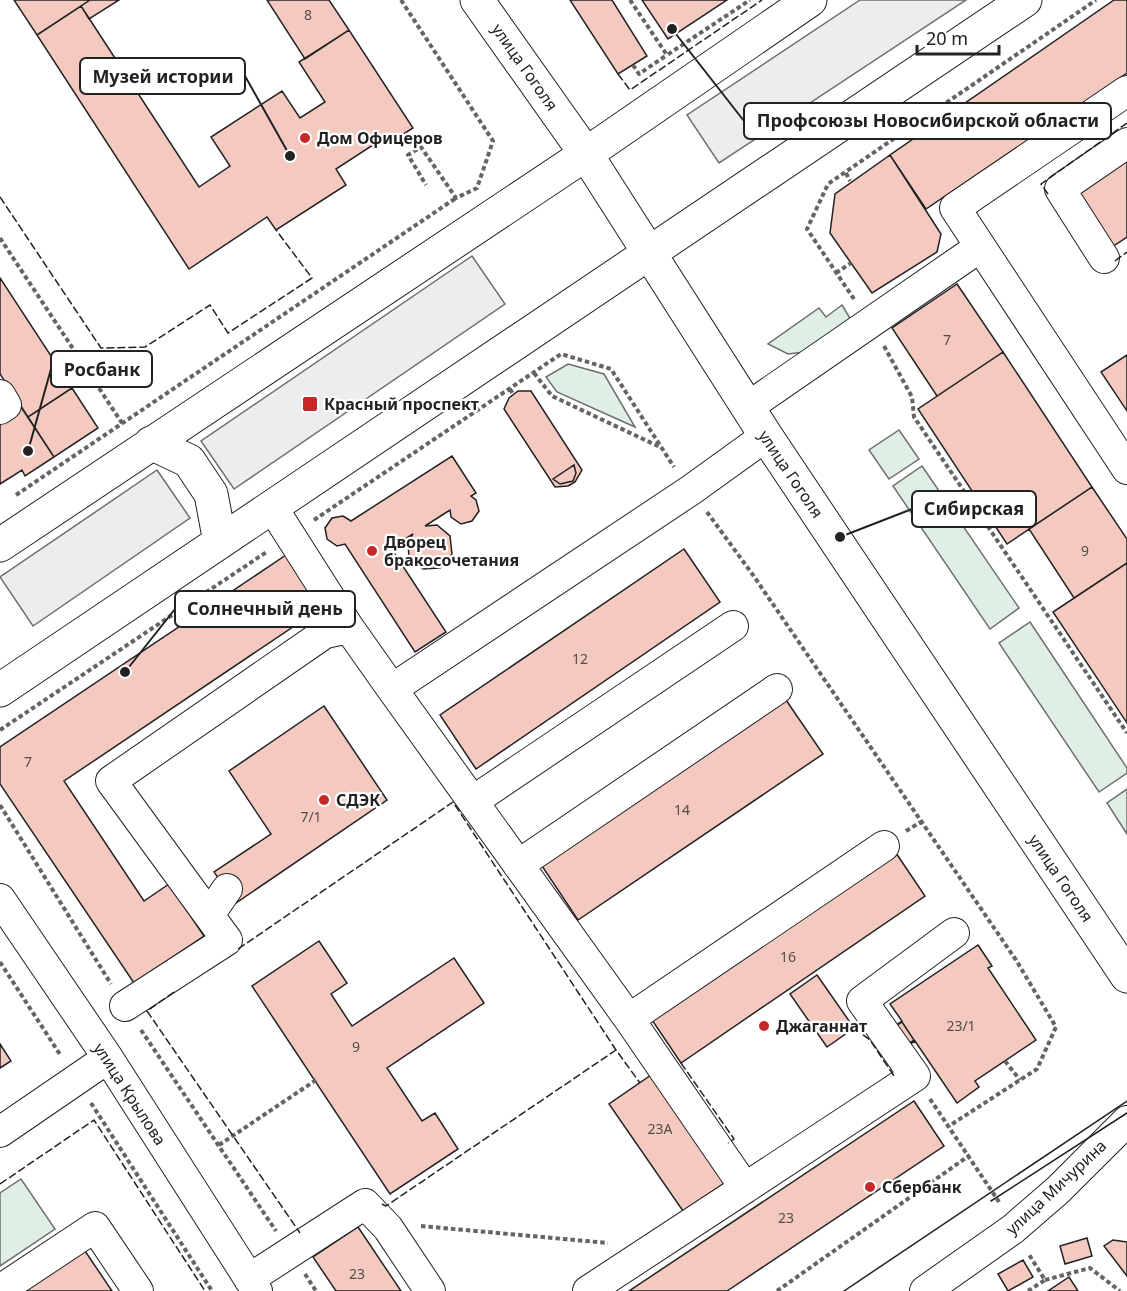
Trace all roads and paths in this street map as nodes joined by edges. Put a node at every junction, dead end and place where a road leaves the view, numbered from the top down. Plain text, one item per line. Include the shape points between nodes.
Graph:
1 (401, 0) edge
2 (477, 0) edge
3 (630, 0) edge
4 (750, 0) edge
5 (810, 0) edge
6 (1025, 0) edge
7 (1096, 0) edge
8 (667, 55) junction
9 (633, 65) dead end
10 (1127, 91) edge
11 (1127, 143) edge
12 (586, 154) junction
13 (846, 173) junction
14 (850, 181) dead end
15 (426, 185) dead end
16 (456, 198) junction
17 (0, 238) edge
18 (980, 247) junction
19 (649, 252) junction
20 (1104, 258) dead end
21 (851, 263) dead end
22 (837, 273) junction
23 (870, 322) junction
24 (561, 354) dead end
25 (534, 373) dead end
26 (510, 389) dead end
27 (513, 394) dead end
28 (0, 395) edge
29 (748, 407) junction
30 (0, 409) edge
31 (122, 423) junction
32 (766, 436) junction
33 (151, 442) junction
34 (660, 448) junction
35 (1127, 470) edge
36 (691, 490) junction
37 (9, 499) dead end
38 (272, 507) junction
39 (220, 542) junction
40 (0, 545) edge
41 (734, 626) dead end
42 (349, 628) junction
43 (392, 688) junction
44 (777, 689) dead end
45 (0, 690) edge
46 (1127, 733) edge
47 (473, 801) junction
48 (0, 805) edge
49 (884, 846) dead end
50 (518, 866) junction
51 (227, 890) dead end
52 (0, 899) edge
53 (209, 915) junction
54 (954, 933) dead end
55 (1115, 942) edge
56 (0, 962) edge
57 (1127, 976) edge
58 (125, 1006) junction
59 (629, 1019) junction
60 (108, 1059) junction
61 (1005, 1061) dead end
62 (915, 1076) junction
63 (76, 1080) junction
64 (316, 1080) dead end
65 (1020, 1080) junction
66 (1127, 1121) edge
67 (949, 1126) junction
68 (0, 1132) edge
69 (219, 1145) junction
70 (970, 1155) junction
71 (745, 1188) junction
72 (388, 1228) junction
73 (1012, 1229) junction
74 (654, 1247) junction
75 (291, 1253) junction
76 (1045, 1280) junction
77 (253, 1285) edge
78 (0, 1290) edge
79 (138, 1291) edge
80 (212, 1291) edge
81 (316, 1291) edge
82 (430, 1291) edge
83 (588, 1291) edge
84 (777, 1291) edge
85 (925, 1291) edge
86 (1028, 1291) edge
87 (1120, 1291) edge

1 - 16 path via 493,141 477,188
2 - 12 main road, улица Гоголя
3 - 8 path
4 - 8 path
5 - 12 main road
6 - 19 main road
7 - 13 path
8 - 9 path via 639,74
10 - 18 street via 955,208
11 - 20 street via 1060,189
12 - 19 main road, улица Гоголя
12 - 33 main road
13 - 14 path
13 - 22 path via 828,184 807,229
15 - 16 path via 408,155 421,147
16 - 31 path
17 - 31 path
18 - 23 street
18 - 35 street
19 - 29 main road, улица Гоголя
19 - 38 main road
21 - 22 path
22 - 23 path
23 - 29 street
23 - 46 path via 912,397 914,417
24 - 34 path via 611,369
25 - 34 path via 552,396
26 - 27 path
28 - 30 street via 6,405
29 - 32 main road, улица Гоголя
31 - 37 path
32 - 36 street
32 - 55 main road, улица Гоголя
33 - 39 main road via 189,461 211,494
33 - 40 main road
34 - 36 path
36 - 43 street
36 - 65 path via 1016,960 1056,1027 1037,1069
38 - 39 main road
38 - 42 street
39 - 45 main road
41 - 47 street
42 - 43 street
42 - 53 street via 325,633 111,781
43 - 47 street
44 - 50 street
47 - 50 street
48 - 58 path
49 - 59 street
50 - 59 street
51 - 53 street
52 - 60 street, улица Крылова
53 - 58 street via 227,940
54 - 62 street via 862,1001
55 - 57 main road, улица Гоголя
56 - 63 path
58 - 69 path
59 - 71 street
60 - 63 street
60 - 77 street, улица Крылова
61 - 65 path
62 - 67 path
62 - 71 street
63 - 68 street
63 - 80 path
64 - 69 path
65 - 67 path
66 - 73 street, улица Мичурина via 1058,1190
67 - 70 path
69 - 75 path
70 - 73 path
70 - 84 path
71 - 74 street
72 - 74 path via 412,1225
72 - 75 street via 365,1204
72 - 82 street
73 - 76 path
73 - 85 street, улица Мичурина
74 - 83 street
75 - 77 street
75 - 81 path
76 - 86 path
76 - 87 path via 1090,1268
78 - 79 street via 95,1227

